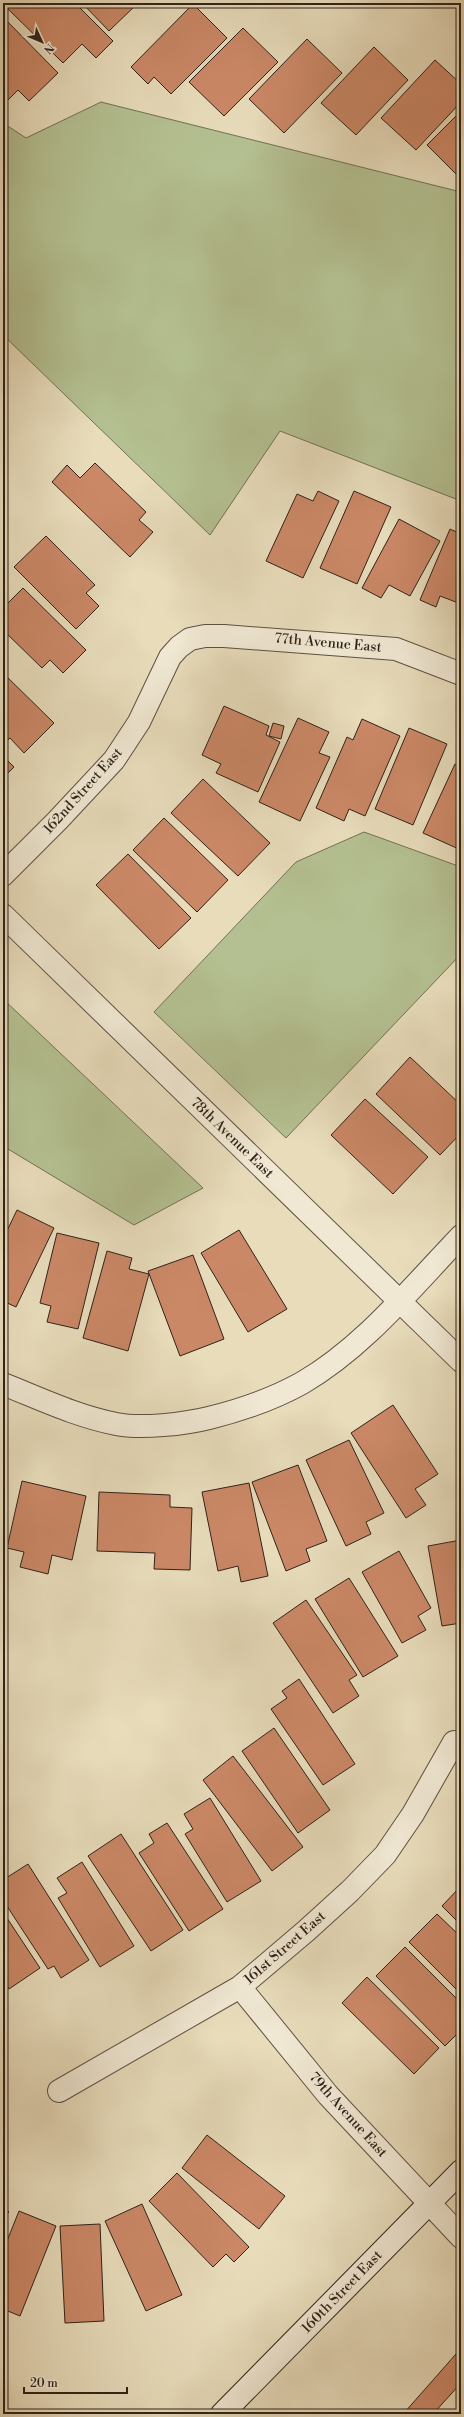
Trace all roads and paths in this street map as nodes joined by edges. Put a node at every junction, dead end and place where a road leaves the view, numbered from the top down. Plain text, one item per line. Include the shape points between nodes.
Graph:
1 (190, 639) joint
2 (461, 674) edge
3 (3, 875) edge
4 (3, 915) edge
5 (461, 1236) edge
6 (399, 1300) junction
7 (461, 1361) edge
8 (3, 1384) edge
9 (454, 1742) dead end
10 (240, 1987) junction
11 (59, 2091) dead end
12 (461, 2171) edge
13 (429, 2203) junction
14 (461, 2237) edge
15 (222, 2414) edge

1 - 2 street, 77th Avenue East via 224,636 396,649
1 - 3 street, 162nd Street East via 170,657 139,722 114,760
4 - 6 street, 78th Avenue East
5 - 6 street
6 - 7 street, 78th Avenue East
6 - 8 street via 334,1361 302,1383 273,1398 234,1412 191,1422 118,1424 74,1414
9 - 10 street, 161st Street East via 413,1814 385,1855 350,1892
10 - 11 street, 161st Street East
10 - 13 street, 79th Avenue East via 328,2095
12 - 13 street, 160th Street East
13 - 14 street, 79th Avenue East
13 - 15 street, 160th Street East

